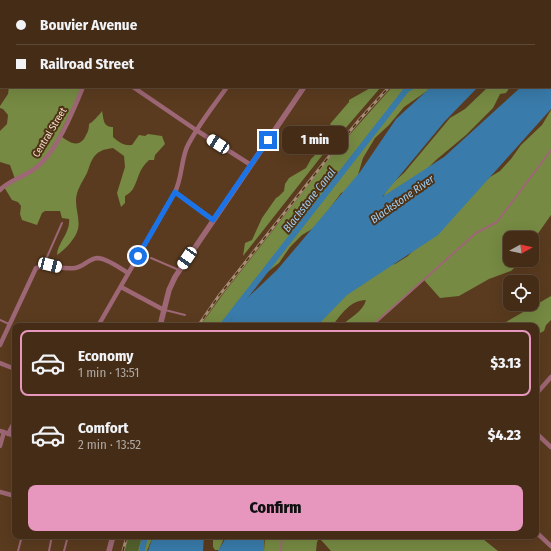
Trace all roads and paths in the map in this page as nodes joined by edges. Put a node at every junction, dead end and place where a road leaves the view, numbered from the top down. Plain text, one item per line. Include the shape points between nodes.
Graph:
1 (83, 88) edge
2 (134, 88) edge
3 (226, 88) edge
4 (303, 88) edge
5 (196, 130) junction
6 (551, 150) edge
7 (251, 165) junction
8 (0, 190) edge
9 (175, 192) junction
10 (213, 220) junction
11 (62, 223) dead end
12 (151, 258) dead end
13 (43, 266) junction
14 (179, 270) junction
15 (128, 273) junction
16 (121, 287) junction
17 (164, 310) junction
18 (185, 315) dead end
19 (0, 320) edge
20 (100, 323) edge
21 (161, 323) edge
22 (375, 323) edge
23 (9, 324) junction
24 (0, 345) edge
25 (0, 363) edge
26 (12, 368) edge
27 (551, 377) edge
28 (539, 391) edge
29 (12, 424) edge
30 (4, 432) edge
31 (539, 436) edge
32 (0, 446) edge
33 (551, 447) edge
34 (0, 492) edge
35 (12, 495) edge
36 (539, 535) edge
37 (21, 539) edge
38 (51, 539) edge
39 (67, 539) edge
40 (112, 539) edge
41 (282, 539) edge
42 (551, 546) edge
43 (18, 551) edge
44 (49, 551) edge
45 (64, 551) edge
46 (109, 551) edge
47 (281, 551) edge

1 - 8 street, Central Street via 65,128 40,164
2 - 5 street
3 - 5 street
4 - 7 street
5 - 7 street
5 - 9 street via 187,148
6 - 22 lane via 497,222 476,233
7 - 10 street
9 - 10 street
9 - 15 street
10 - 14 street
11 - 13 lane
12 - 14 lane
13 - 15 street via 80,268 99,258
13 - 23 street via 34,271
14 - 17 street
15 - 16 street
16 - 17 street
16 - 20 street
17 - 18 lane
17 - 21 street
19 - 23 lane
23 - 24 street
25 - 26 street
27 - 28 street
29 - 30 street
30 - 32 street
31 - 33 street
34 - 35 street
36 - 42 street
37 - 43 lane
38 - 44 lane
39 - 45 lane
40 - 46 street
41 - 47 lane

